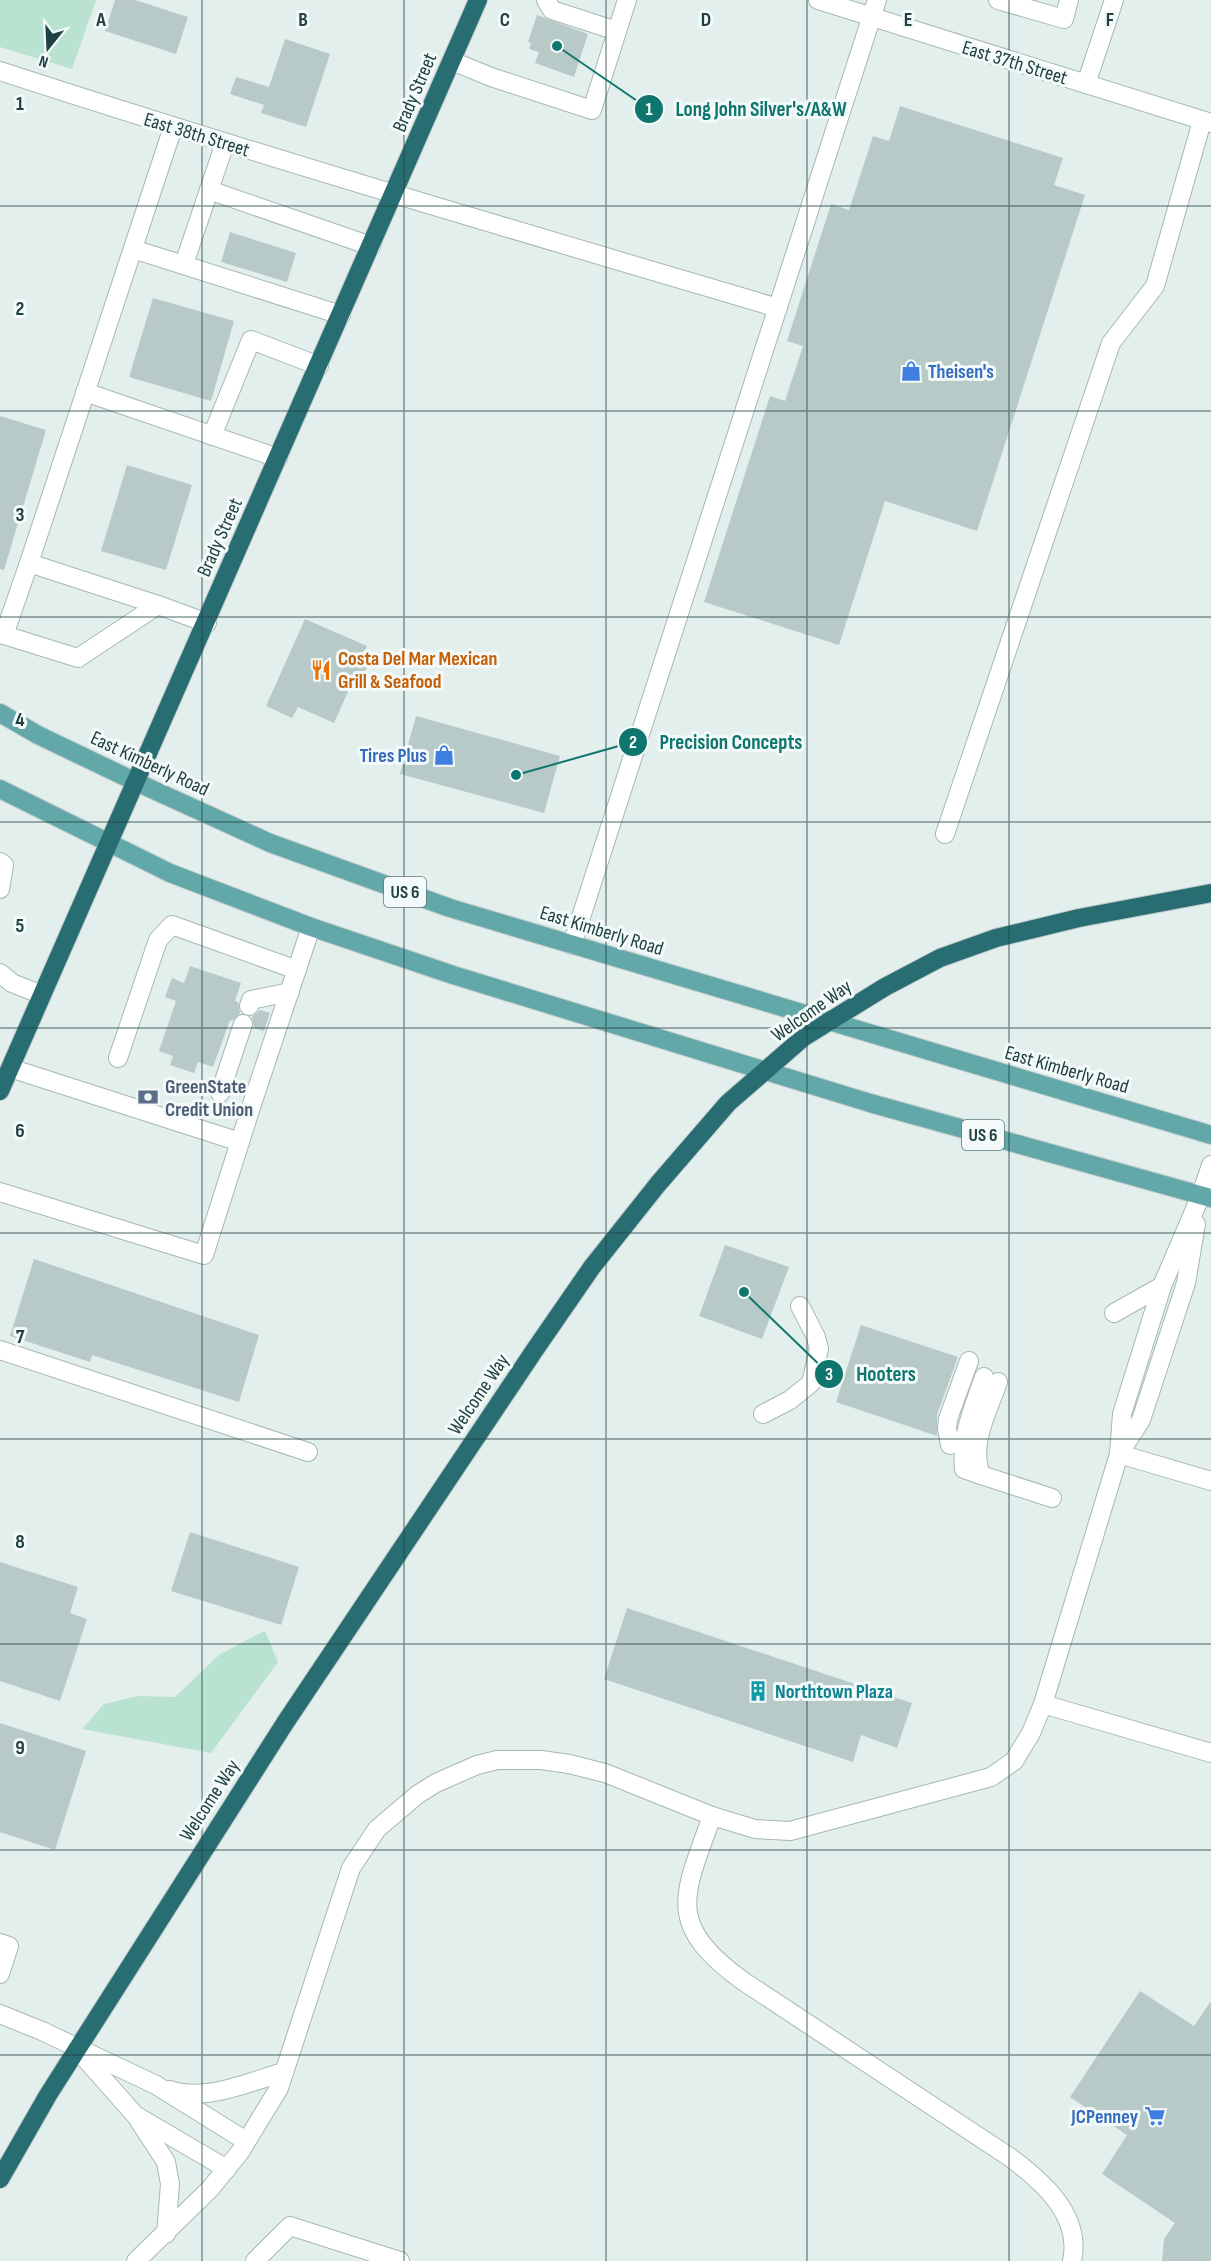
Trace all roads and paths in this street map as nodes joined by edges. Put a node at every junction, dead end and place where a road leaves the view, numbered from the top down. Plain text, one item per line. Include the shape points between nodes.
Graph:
1 (478, 0) edge
2 (546, 0) edge
3 (627, 0) edge
4 (818, 0) edge
5 (998, 0) edge
6 (1069, 0) edge
7 (1114, 0) edge
8 (874, 9) edge
9 (617, 32) junction
10 (452, 61) junction
11 (0, 71) edge
12 (1086, 84) junction
13 (1206, 122) edge
14 (173, 127) junction
15 (225, 143) junction
16 (209, 190) junction
17 (394, 194) junction
18 (371, 246) junction
19 (133, 249) junction
20 (184, 264) junction
21 (778, 308) junction
22 (341, 315) junction
23 (319, 366) junction
24 (86, 392) junction
25 (212, 436) junction
26 (278, 458) junction
27 (29, 563) junction
28 (158, 605) junction
29 (207, 623) junction
30 (2, 634) edge
31 (0, 713) edge
32 (136, 782) junction
33 (0, 789) edge
34 (945, 834) dead end
35 (109, 844) junction
36 (0, 862) edge
37 (0, 889) edge
38 (1211, 893) edge
39 (311, 927) junction
40 (572, 945) junction
41 (297, 969) junction
42 (0, 973) edge
43 (290, 992) junction
44 (42, 995) junction
45 (249, 1006) dead end
46 (828, 1022) junction
47 (243, 1024) dead end
48 (118, 1058) dead end
49 (10, 1068) junction
50 (766, 1070) junction
51 (0, 1091) edge
52 (220, 1093) dead end
53 (1211, 1135) edge
54 (240, 1142) junction
55 (1211, 1165) edge
56 (0, 1192) edge
57 (1206, 1197) edge
58 (1162, 1286) junction
59 (800, 1306) dead end
60 (1114, 1312) dead end
61 (0, 1350) edge
62 (763, 1414) dead end
63 (308, 1452) dead end
64 (1119, 1454) junction
65 (972, 1472) junction
66 (1211, 1481) edge
67 (1052, 1498) dead end
68 (1043, 1704) junction
69 (1211, 1753) edge
70 (712, 1816) junction
71 (0, 1943) edge
72 (0, 1974) edge
73 (0, 2014) edge
74 (77, 2049) junction
75 (284, 2072) junction
76 (156, 2085) junction
77 (135, 2115) junction
78 (246, 2141) junction
79 (226, 2169) junction
80 (0, 2180) edge
81 (166, 2234) junction
82 (136, 2261) edge
83 (255, 2261) edge
84 (400, 2261) edge
85 (1072, 2261) edge

1 - 10 highway, Brady Street
2 - 9 street via 552,10
3 - 9 street
4 - 8 street, East 37th Street
5 - 6 street via 1064,20
7 - 12 street
8 - 12 street, East 37th Street
8 - 21 street
9 - 10 street via 592,110
10 - 17 highway, Brady Street
11 - 14 street, East 38th Street
12 - 13 street, East 37th Street
13 - 34 street via 1155,286 1111,343
14 - 15 street, East 38th Street
14 - 19 street
15 - 16 street
15 - 17 street, East 38th Street
16 - 18 street
16 - 20 street
17 - 18 highway, Brady Street
17 - 21 street, East 38th Street
18 - 22 highway, Brady Street
19 - 20 street
19 - 24 street
20 - 22 street
21 - 40 street
22 - 23 highway, Brady Street
23 - 25 street via 251,340
23 - 26 highway, Brady Street
24 - 25 street
24 - 27 street
25 - 26 street
26 - 29 highway, Brady Street
27 - 28 street
27 - 30 street
28 - 29 street
28 - 30 street via 78,658
29 - 32 highway, Brady Street
31 - 32 main road, East Kimberly Road / US 6
32 - 35 highway, Brady Street
32 - 40 main road, East Kimberly Road / US 6 via 270,843 450,908
33 - 35 main road, US 6
35 - 39 main road, US 6 via 170,873
35 - 44 highway, Brady Street
36 - 37 street via 4,865
38 - 46 highway, Welcome Way via 996,938 940,958
39 - 41 street
39 - 50 main road, US 6 via 453,975
40 - 46 main road, East Kimberly Road / US 6
41 - 43 street
41 - 48 street via 172,925 158,940
42 - 44 street via 12,983
43 - 45 street via 250,1000
43 - 54 street
44 - 49 highway, Brady Street
46 - 50 highway, Welcome Way
46 - 53 main road, East Kimberly Road / US 6
47 - 52 street
49 - 51 highway, Brady Street
49 - 54 street
50 - 57 main road, US 6
50 - 74 highway, Welcome Way via 728,1103 592,1267 291,1713
54 - 56 street via 204,1255
55 - 57 street
57 - 58 street
57 - 64 street via 1186,1283 1141,1420
58 - 60 street
58 - 64 street via 1122,1414
59 - 62 street via 819,1348 811,1383
61 - 63 street
64 - 66 street
64 - 68 street
65 - 65 street via 956,1460 950,1445 981,1373 962,1448
65 - 67 street
68 - 69 street
68 - 70 street via 1014,1761 991,1777 790,1831 755,1829
70 - 75 street via 605,1773 541,1760 496,1760 436,1783 377,1829 351,1868
70 - 85 street via 687,1893 689,1920 700,1943 743,1981 1043,2183 1070,2230
71 - 72 street via 9,1946
73 - 74 street
74 - 76 street
74 - 77 street
74 - 80 highway, Welcome Way
75 - 76 street via 205,2095 178,2093
75 - 78 street via 279,2088
76 - 78 street
77 - 79 street
77 - 81 street via 166,2162 170,2184
78 - 79 street
79 - 81 street
81 - 82 street
83 - 84 street via 290,2226

